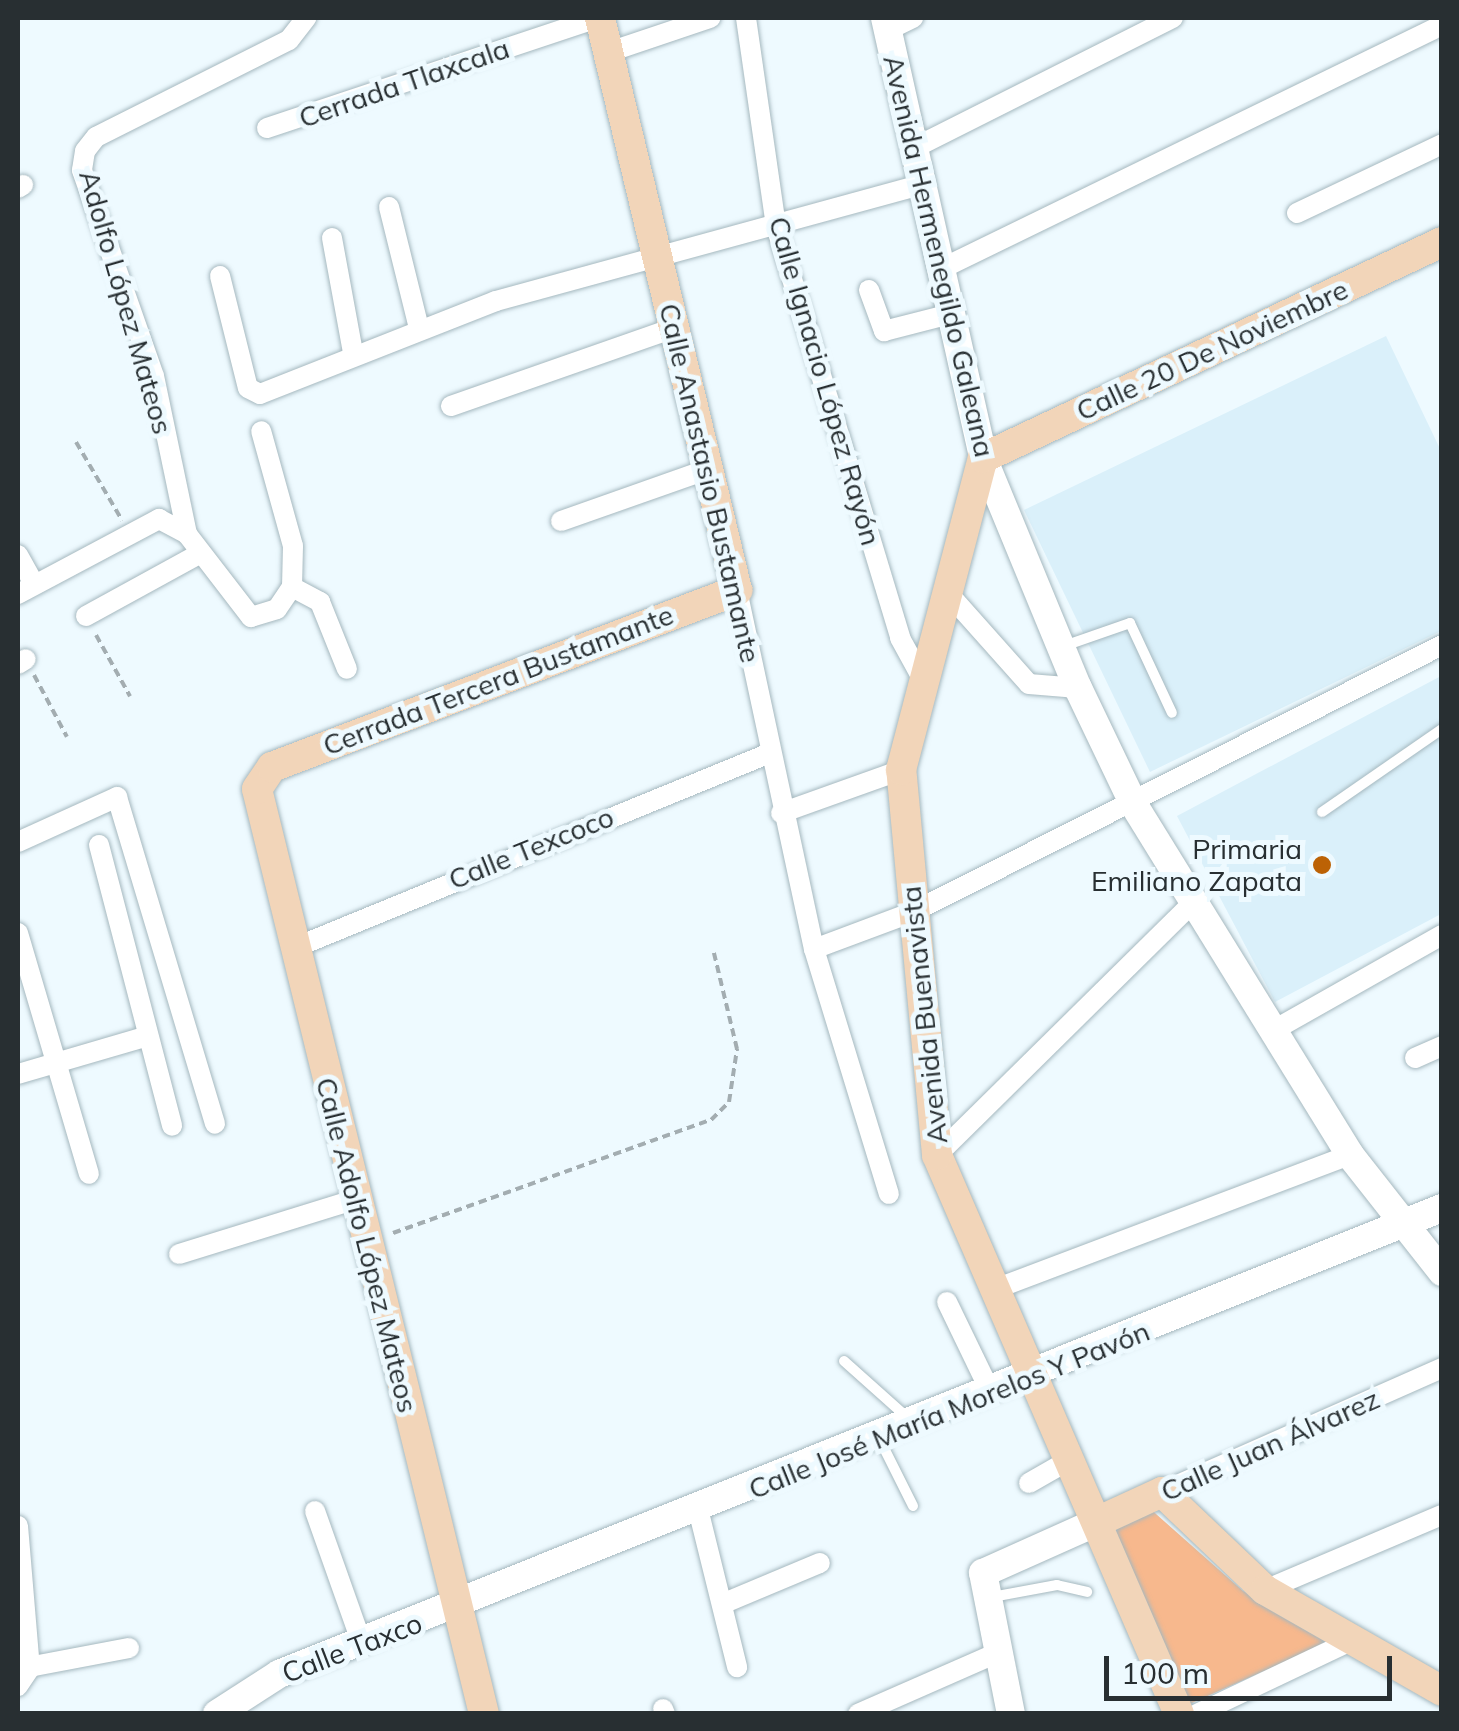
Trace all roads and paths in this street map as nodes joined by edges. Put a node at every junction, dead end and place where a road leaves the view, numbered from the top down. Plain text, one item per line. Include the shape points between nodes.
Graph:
1 (306, 18) edge
2 (599, 18) edge
3 (710, 18) edge
4 (746, 18) edge
5 (1173, 18) edge
6 (895, 22) edge
7 (1442, 24) edge
8 (608, 52) junction
9 (268, 128) dead end
10 (1442, 144) edge
11 (912, 149) junction
12 (921, 185) junction
13 (389, 207) dead end
14 (1297, 213) dead end
15 (776, 226) junction
16 (332, 238) dead end
17 (1442, 242) edge
18 (656, 254) junction
19 (942, 268) junction
20 (220, 276) dead end
21 (869, 290) dead end
22 (954, 313) junction
23 (419, 328) junction
24 (674, 328) junction
25 (353, 352) junction
26 (451, 406) dead end
27 (260, 431) dead end
28 (76, 442) dead end
29 (983, 458) junction
30 (706, 470) junction
31 (560, 521) dead end
32 (128, 530) junction
33 (187, 534) junction
34 (201, 553) junction
35 (18, 555) edge
36 (292, 587) junction
37 (26, 589) edge
38 (737, 590) junction
39 (947, 592) junction
40 (86, 616) joint
41 (1442, 645) edge
42 (1060, 648) junction
43 (22, 662) edge
44 (347, 669) dead end
45 (922, 678) junction
46 (1078, 688) junction
47 (130, 696) dead end
48 (1172, 713) dead end
49 (1442, 730) edge
50 (67, 737) dead end
51 (770, 753) junction
52 (901, 770) junction
53 (261, 775) joint
54 (1134, 804) junction
55 (781, 812) junction
56 (1322, 812) dead end
57 (18, 842) edge
58 (99, 845) dead end
59 (1194, 902) junction
60 (914, 912) junction
61 (18, 933) edge
62 (1442, 935) edge
63 (294, 948) junction
64 (814, 949) junction
65 (714, 953) dead end
66 (1274, 1030) junction
67 (148, 1036) junction
68 (1442, 1046) edge
69 (1415, 1058) dead end
70 (56, 1063) junction
71 (18, 1074) edge
72 (214, 1124) dead end
73 (172, 1126) dead end
74 (936, 1155) junction
75 (1350, 1155) junction
76 (88, 1174) dead end
77 (889, 1194) dead end
78 (357, 1198) junction
79 (1442, 1208) edge
80 (1403, 1225) junction
81 (367, 1242) junction
82 (179, 1254) dead end
83 (1442, 1272) edge
84 (996, 1289) junction
85 (947, 1302) dead end
86 (844, 1362) dead end
87 (1442, 1368) edge
88 (1034, 1375) junction
89 (991, 1393) junction
90 (914, 1424) junction
91 (879, 1438) junction
92 (1071, 1459) junction
93 (1028, 1483) dead end
94 (1162, 1492) junction
95 (914, 1506) dead end
96 (315, 1511) dead end
97 (700, 1513) junction
98 (1442, 1515) edge
99 (1099, 1521) junction
100 (18, 1526) edge
101 (820, 1562) dead end
102 (984, 1586) junction
103 (1265, 1590) junction
104 (1087, 1592) dead end
105 (722, 1604) junction
106 (455, 1610) junction
107 (1352, 1641) junction
108 (362, 1644) junction
109 (129, 1648) dead end
110 (997, 1653) junction
111 (736, 1667) dead end
112 (24, 1668) edge
113 (1435, 1680) edge
114 (18, 1686) edge
115 (255, 1701) edge
116 (217, 1714) edge
117 (484, 1714) edge
118 (858, 1714) edge
119 (1010, 1714) edge
120 (1179, 1714) edge
121 (1197, 1714) edge

1 - 33 street, Adolfo López Mateos via 289,40 96,137 85,152 82,170 154,376
2 - 8 main road, Calle Anastasio Bustamante
2 - 9 street, Cerrada Tlaxcala
3 - 8 street
4 - 15 street, Calle Ignacio López Rayón
5 - 11 street
6 - 11 street, Avenida Hermenegildo Galeana
7 - 19 street
8 - 18 main road, Calle Anastasio Bustamante
10 - 14 street
11 - 12 street, Avenida Hermenegildo Galeana
12 - 15 street
12 - 19 street, Avenida Hermenegildo Galeana
13 - 23 street
15 - 18 street
15 - 45 street, Calle Ignacio López Rayón via 900,638
16 - 25 street
17 - 29 main road, Calle 20 De Noviembre
18 - 23 street
18 - 24 main road, Calle Anastasio Bustamante
19 - 22 street, Avenida Hermenegildo Galeana
20 - 25 street via 252,394
21 - 22 street via 887,332
22 - 29 street, Avenida Hermenegildo Galeana
23 - 25 street
24 - 26 street
24 - 30 main road, Calle Anastasio Bustamante
27 - 36 street via 289,528
28 - 32 path
29 - 39 main road, Avenida Buenavista
29 - 42 street, Avenida Hermenegildo Galeana
30 - 31 street
30 - 38 main road, Calle Anastasio Bustamante
32 - 33 street via 159,518
32 - 37 street
33 - 34 street
34 - 36 street via 251,616 277,609
34 - 40 street
35 - 37 street
36 - 44 street via 320,602
38 - 51 street, Calle Anastasio Bustamante
38 - 53 main road, Cerrada Tercera Bustamante via 476,684
39 - 45 main road, Avenida Buenavista
39 - 46 street via 1029,684
40 - 47 path
41 - 54 street
42 - 46 street, Avenida Hermenegildo Galeana
42 - 48 lane via 1130,624
43 - 50 path
45 - 52 main road, Avenida Buenavista
46 - 54 street, Avenida Hermenegildo Galeana
49 - 56 lane
51 - 55 street, Calle Anastasio Bustamante
51 - 63 street, Calle Texcoco
52 - 55 street
52 - 60 main road, Avenida Buenavista
53 - 63 main road, Calle Adolfo López Mateos
54 - 59 street, Avenida Hermenegildo Galeana
54 - 60 street
55 - 64 street, Calle Anastasio Bustamante
57 - 72 street via 117,797
58 - 67 street
59 - 66 street, Avenida Hermenegildo Galeana
59 - 74 street
60 - 64 street
60 - 74 main road, Avenida Buenavista
61 - 70 street
62 - 66 street
63 - 78 main road, Calle Adolfo López Mateos
64 - 77 street, Calle Anastasio Bustamante
65 - 81 path via 737,1050 729,1102 711,1120
66 - 75 street, Avenida Hermenegildo Galeana
67 - 70 street
67 - 73 street
68 - 69 street
70 - 71 street
70 - 76 street
74 - 84 main road, Avenida Buenavista
75 - 80 street, Avenida Hermenegildo Galeana
75 - 84 street
78 - 81 main road, Calle Adolfo López Mateos
78 - 82 street
79 - 80 street, Calle José María Morelos Y Pavón
80 - 83 street, Avenida Hermenegildo Galeana
80 - 88 street, Calle José María Morelos Y Pavón
81 - 106 main road, Calle Adolfo López Mateos
84 - 88 main road, Avenida Buenavista
85 - 89 street
86 - 90 lane
87 - 94 street, Calle Juan Álvarez
88 - 89 street, Calle José María Morelos Y Pavón
88 - 92 main road, Avenida Buenavista
89 - 90 street, Calle José María Morelos Y Pavón
90 - 91 street, Calle José María Morelos Y Pavón
91 - 95 lane
91 - 97 street, Calle José María Morelos Y Pavón
92 - 93 street
92 - 99 main road, Avenida Buenavista
94 - 99 main road, Calle Juan Álvarez
94 - 103 main road
96 - 108 street
97 - 105 street
97 - 106 street, Calle José María Morelos Y Pavón
98 - 103 street
99 - 102 street
99 - 120 main road, Avenida Buenavista
100 - 112 street
101 - 105 street
102 - 104 lane via 1057,1585
102 - 110 street
103 - 107 main road
105 - 111 street
106 - 108 street, Calle Taxco
106 - 117 main road, Calle Adolfo López Mateos
107 - 113 main road
107 - 121 street
108 - 115 street, Calle Taxco
109 - 112 street
110 - 118 street
110 - 119 street
112 - 114 street
115 - 116 street, Calle Taxco

